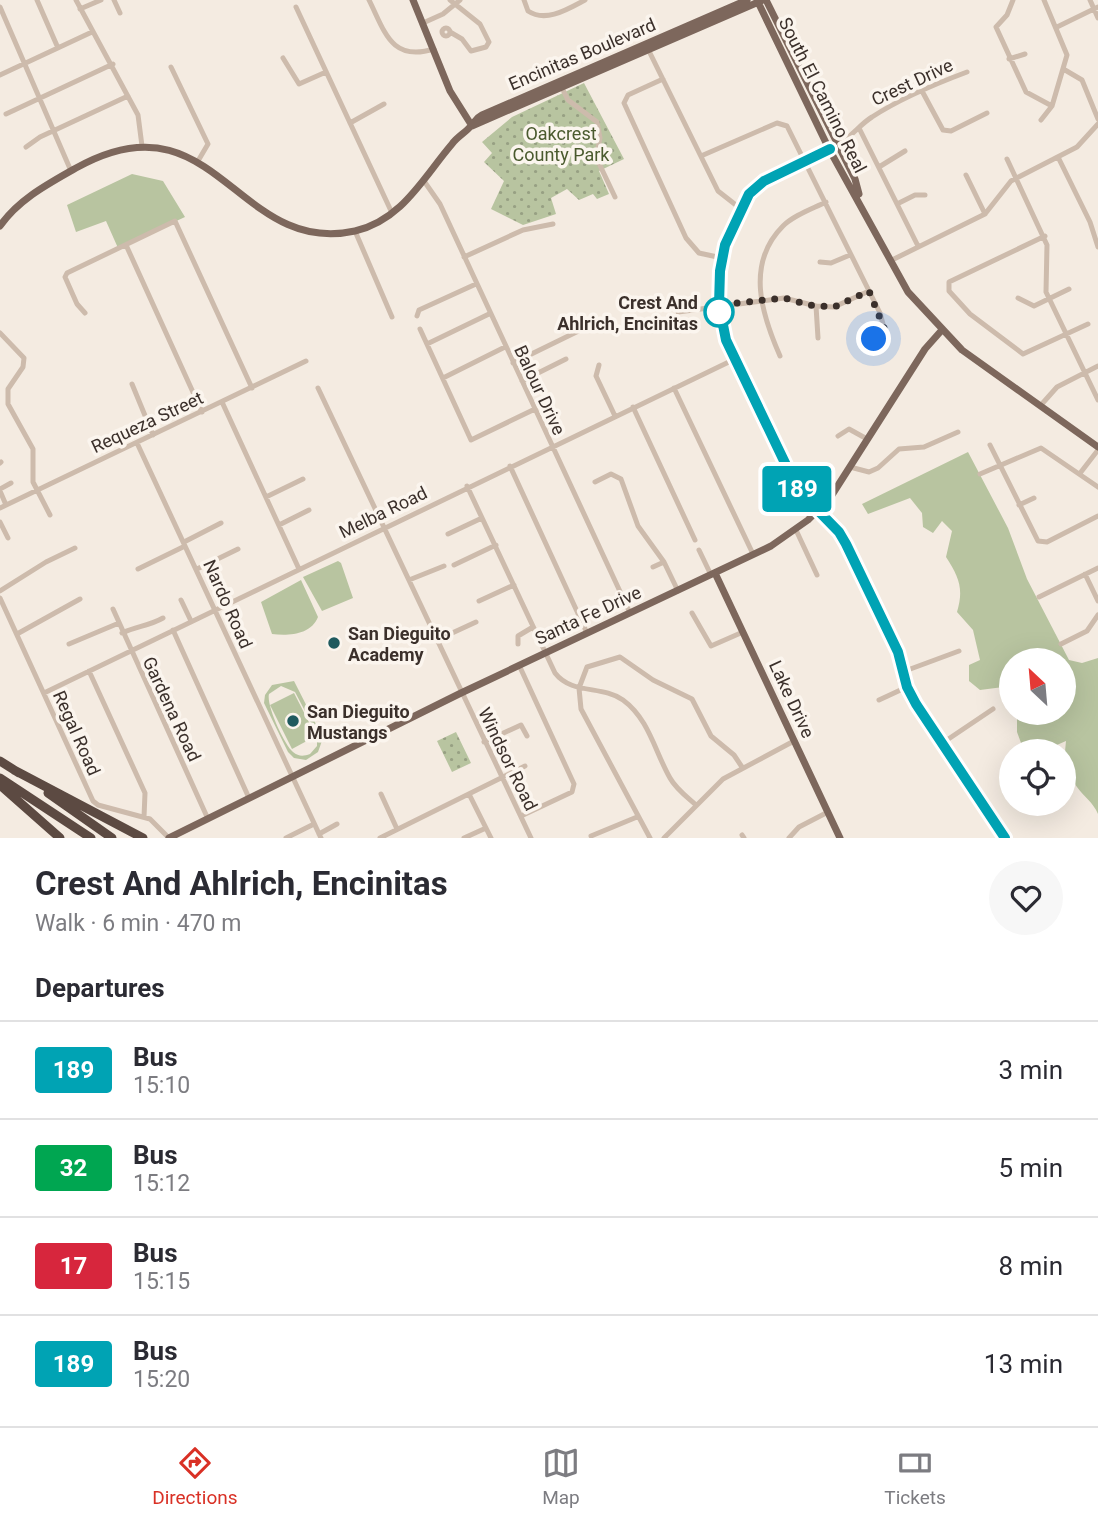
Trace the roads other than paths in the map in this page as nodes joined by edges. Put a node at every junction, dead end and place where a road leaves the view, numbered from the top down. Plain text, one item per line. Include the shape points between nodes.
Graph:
1 (37, 0) edge
2 (76, 0) edge
3 (101, 0) edge
4 (114, 0) edge
5 (369, 0) edge
6 (413, 0) edge
7 (450, 0) edge
8 (460, 0) edge
9 (524, 0) edge
10 (585, 0) edge
11 (747, 0) edge
12 (1013, 0) edge
13 (1044, 0) edge
14 (1090, 0) edge
15 (1095, 0) edge
16 (761, 1) edge
17 (575, 2) edge
18 (455, 6) junction
19 (0, 7) edge
20 (296, 7) dead end
21 (1097, 7) edge
22 (80, 9) junction
23 (120, 13) dead end
24 (1098, 18) edge
25 (696, 22) junction
26 (423, 23) junction
27 (1057, 27) junction
28 (92, 32) junction
29 (450, 32) dead end
30 (676, 37) junction
31 (647, 47) junction
32 (781, 47) junction
33 (58, 48) junction
34 (434, 49) junction
35 (1025, 54) dead end
36 (283, 58) dead end
37 (1009, 59) junction
38 (25, 64) junction
39 (113, 65) junction
40 (798, 65) junction
41 (171, 67) dead end
42 (1065, 70) junction
43 (326, 72) junction
44 (967, 72) dead end
45 (0, 75) edge
46 (663, 79) junction
47 (560, 84) junction
48 (922, 91) junction
49 (128, 96) junction
50 (39, 99) junction
51 (384, 104) dead end
52 (1052, 106) junction
53 (987, 113) dead end
54 (6, 114) dead end
55 (1041, 120) dead end
56 (1098, 122) edge
57 (350, 123) junction
58 (472, 125) junction
59 (859, 128) junction
60 (54, 130) junction
61 (838, 144) junction
62 (142, 146) junction
63 (26, 147) dead end
64 (830, 149) junction
65 (905, 151) dead end
66 (701, 156) junction
67 (1058, 157) junction
68 (1007, 159) dead end
69 (806, 160) junction
70 (198, 161) junction
71 (879, 167) junction
72 (71, 171) junction
73 (966, 175) dead end
74 (1016, 177) junction
75 (855, 179) junction
76 (424, 181) junction
77 (925, 195) dead end
78 (615, 197) dead end
79 (826, 202) junction
80 (862, 204) junction
81 (897, 204) junction
82 (741, 209) junction
83 (392, 213) junction
84 (985, 214) junction
85 (553, 224) dead end
86 (0, 226) edge
87 (1096, 229) edge
88 (355, 230) junction
89 (1045, 236) junction
90 (126, 245) junction
91 (918, 246) junction
92 (1098, 247) edge
93 (850, 255) junction
94 (464, 257) junction
95 (722, 258) junction
96 (890, 261) junction
97 (820, 262) dead end
98 (476, 284) junction
99 (1069, 289) dead end
100 (869, 291) junction
101 (1018, 298) dead end
102 (1049, 299) junction
103 (760, 300) junction
104 (719, 305) junction
105 (816, 306) junction
106 (678, 312) dead end
107 (85, 313) dead end
108 (489, 314) junction
109 (417, 316) dead end
110 (392, 317) dead end
111 (601, 320) dead end
112 (1088, 324) dead end
113 (420, 329) dead end
114 (942, 331) junction
115 (0, 333) edge
116 (1066, 335) junction
117 (818, 338) dead end
118 (874, 339) dead end
119 (427, 344) junction
120 (505, 347) junction
121 (780, 356) dead end
122 (566, 359) dead end
123 (735, 359) junction
124 (306, 361) dead end
125 (513, 363) junction
126 (599, 365) dead end
127 (1098, 366) edge
128 (1084, 372) junction
129 (443, 377) junction
130 (522, 381) junction
131 (132, 384) dead end
132 (252, 388) junction
133 (317, 388) dead end
134 (674, 388) junction
135 (1098, 400) edge
136 (222, 402) junction
137 (1041, 405) junction
138 (633, 407) junction
139 (535, 409) junction
140 (202, 412) junction
141 (615, 416) junction
142 (958, 432) dead end
143 (153, 435) junction
144 (838, 436) dead end
145 (867, 439) junction
146 (136, 443) junction
147 (990, 445) dead end
148 (551, 446) junction
149 (1098, 448) edge
150 (1000, 464) junction
151 (510, 466) junction
152 (850, 467) junction
153 (1080, 472) junction
154 (980, 474) dead end
155 (303, 479) dead end
156 (595, 482) dead end
157 (11, 483) dead end
158 (467, 486) junction
159 (1098, 487) edge
160 (0, 490) edge
161 (36, 490) junction
162 (266, 497) junction
163 (1034, 498) dead end
164 (1020, 505) junction
165 (3, 506) edge
166 (309, 510) dead end
167 (817, 512) junction
168 (50, 515) dead end
169 (1098, 516) edge
170 (482, 517) junction
171 (0, 522) edge
172 (221, 523) dead end
173 (279, 525) junction
174 (384, 527) junction
175 (796, 530) junction
176 (448, 534) dead end
177 (8, 538) dead end
178 (695, 540) dead end
179 (184, 544) junction
180 (496, 545) junction
181 (75, 548) dead end
182 (238, 549) dead end
183 (699, 550) dead end
184 (753, 554) junction
185 (664, 562) junction
186 (454, 565) dead end
187 (444, 566) dead end
188 (653, 567) dead end
189 (1098, 568) edge
190 (138, 569) dead end
191 (197, 569) junction
192 (299, 569) junction
193 (713, 574) junction
194 (1085, 574) junction
195 (817, 575) dead end
196 (409, 580) junction
197 (514, 585) junction
198 (0, 591) edge
199 (678, 591) junction
200 (1039, 597) dead end
201 (0, 598) edge
202 (80, 599) dead end
203 (181, 600) dead end
204 (479, 601) dead end
205 (1098, 601) edge
206 (113, 609) dead end
207 (214, 610) junction
208 (630, 613) junction
209 (692, 613) dead end
210 (1098, 615) edge
211 (163, 618) dead end
212 (191, 621) junction
213 (476, 622) dead end
214 (119, 623) junction
215 (533, 627) junction
216 (173, 630) junction
217 (122, 632) junction
218 (743, 632) junction
219 (587, 633) junction
220 (17, 634) junction
221 (437, 640) junction
222 (69, 644) dead end
223 (518, 644) dead end
224 (1062, 644) dead end
225 (130, 651) junction
226 (959, 651) dead end
227 (545, 653) junction
228 (519, 665) junction
229 (89, 671) junction
230 (905, 671) junction
231 (907, 687) junction
232 (579, 688) junction
233 (461, 692) junction
234 (44, 693) junction
235 (880, 700) dead end
236 (993, 709) dead end
237 (527, 736) dead end
238 (794, 741) junction
239 (485, 743) junction
240 (941, 744) junction
241 (0, 761) edge
242 (0, 766) edge
243 (526, 766) dead end
244 (742, 767) junction
245 (14, 770) junction
246 (0, 776) edge
247 (23, 777) junction
248 (292, 777) junction
249 (502, 778) junction
250 (0, 785) edge
251 (380, 794) dead end
252 (469, 794) junction
253 (249, 799) junction
254 (696, 806) junction
255 (828, 812) junction
256 (520, 816) junction
257 (144, 817) junction
258 (637, 817) junction
259 (208, 819) junction
260 (314, 824) junction
261 (337, 824) dead end
262 (486, 828) junction
263 (397, 829) junction
264 (167, 835) edge
265 (320, 836) edge
266 (591, 836) dead end
267 (792, 837) edge
268 (60, 838) edge
269 (91, 838) edge
270 (112, 838) edge
271 (143, 838) edge
272 (286, 838) edge
273 (380, 838) edge
274 (464, 838) edge
275 (491, 838) edge
276 (531, 838) edge
277 (650, 838) edge
278 (664, 838) edge
279 (840, 838) edge
280 (1005, 838) edge

1 - 33 street
2 - 22 street
3 - 22 street
4 - 23 street
5 - 34 street via 398,49 416,53
6 - 26 main road
7 - 18 street
8 - 18 street
9 - 17 street via 536,16 551,16
10 - 17 street
11 - 25 main road, Encinitas Boulevard
12 - 37 street via 1007,15 997,23
13 - 27 street
14 - 21 street
15 - 21 street
16 - 30 main road, Encinitas Boulevard
16 - 32 main road, South El Camino Real
16 - 40 main road, South El Camino Real
18 - 26 street
18 - 29 street via 480,24 489,42 471,51 462,38
19 - 38 street
20 - 43 street
21 - 24 street
21 - 27 street
22 - 28 street
25 - 30 main road
25 - 31 main road, Encinitas Boulevard
26 - 34 main road
27 - 42 street via 1066,47
28 - 33 street
28 - 39 street
30 - 31 main road, Encinitas Boulevard
31 - 46 street
31 - 47 main road, Encinitas Boulevard
32 - 40 main road
32 - 64 main road, South El Camino Real
33 - 38 street
34 - 58 main road via 450,91
35 - 37 street
36 - 43 street via 299,84
37 - 52 street via 1026,92
38 - 45 street
38 - 50 street
39 - 49 street
39 - 50 street
40 - 61 main road, South El Camino Real
41 - 70 street via 208,145
42 - 52 street
42 - 56 street via 1082,80
43 - 57 street
44 - 48 street, Crest Drive
46 - 66 street
46 - 95 street via 628,95 624,103 686,238 699,253
47 - 58 main road, Encinitas Boulevard via 482,115
47 - 78 street, Encinitas Boulevard via 568,100 597,122 596,157
48 - 53 street via 943,130 951,131
48 - 59 street, Crest Drive
49 - 60 street
49 - 62 street via 138,116
50 - 54 street
50 - 60 street
51 - 57 street
52 - 55 street
56 - 67 street via 1077,147
57 - 83 street
58 - 76 main road, Encinitas Boulevard
59 - 61 street, Crest Drive
59 - 71 street
60 - 63 street
60 - 72 street
61 - 75 main road, South El Camino Real
62 - 70 main road, Encinitas Boulevard via 176,151
62 - 72 main road, Encinitas Boulevard via 99,155
64 - 69 street
64 - 75 main road
64 - 80 main road, South El Camino Real
65 - 71 street
66 - 69 street via 782,123
66 - 82 street via 718,191
67 - 74 street
67 - 87 street
68 - 74 street
69 - 79 street
69 - 82 street via 755,187
70 - 88 main road, Encinitas Boulevard via 290,226 326,234
71 - 81 street
72 - 86 main road, Encinitas Boulevard via 31,195
73 - 84 street
74 - 84 street
74 - 89 street
75 - 80 main road, South El Camino Real
76 - 83 main road, Encinitas Boulevard
76 - 94 street, Balour Drive
77 - 81 street
79 - 93 street
79 - 103 street via 790,220 778,232 761,272
80 - 96 main road, South El Camino Real
81 - 91 street
82 - 95 street
83 - 88 main road, Encinitas Boulevard
84 - 91 street
85 - 94 street via 523,230
87 - 92 street
88 - 110 street
89 - 102 street
89 - 116 street via 952,281 948,291 1023,354
90 - 107 street via 67,273 77,304
90 - 132 street via 175,221
90 - 140 street
91 - 96 street
93 - 97 street
93 - 100 street
94 - 98 street, Balour Drive
95 - 104 street
96 - 114 main road, South El Camino Real via 908,292
98 - 108 street, Balour Drive
98 - 109 street via 419,310
99 - 102 street
100 - 105 street via 834,307
100 - 118 street via 884,328
101 - 102 street via 1034,306
102 - 116 street
103 - 104 street
103 - 105 street via 794,299
103 - 121 street
104 - 106 street
104 - 123 street
105 - 117 street
108 - 119 street
108 - 120 street, Balour Drive
111 - 125 street
112 - 116 street
113 - 119 street
114 - 137 main road, South El Camino Real
114 - 145 main road, Santa Fe Drive via 925,349
115 - 161 street via 24,358 23,368 8,389 8,404 33,449
116 - 128 street
119 - 129 street
120 - 125 street, Balour Drive
120 - 129 street
122 - 130 street
123 - 134 street, Melba Road
123 - 167 street via 798,490
124 - 132 street, Requeza Street
125 - 130 street, Balour Drive
126 - 141 street via 596,376
127 - 128 street
128 - 135 street
128 - 137 street via 1056,387
129 - 139 street via 471,440
130 - 139 street, Balour Drive
131 - 143 street
132 - 136 street, Requeza Street
133 - 174 street, Windsor Road
134 - 138 street, Melba Road
134 - 184 street
136 - 140 street, Requeza Street
136 - 162 street
137 - 149 main road, South El Camino Real
138 - 141 street, Melba Road
138 - 178 street
139 - 148 street, Balour Drive
140 - 143 street, Requeza Street
141 - 148 street, Melba Road
142 - 152 street via 924,447 899,449 869,472
143 - 146 street, Requeza Street
144 - 145 street via 849,429
145 - 152 main road, Santa Fe Drive
146 - 161 street, Requeza Street
146 - 179 street, Nardo Road
147 - 150 street
148 - 151 street, Melba Road
148 - 208 street, Balour Drive
149 - 153 street
150 - 153 street via 1039,447
150 - 154 street
150 - 164 street
151 - 158 street, Melba Road
151 - 219 street
152 - 167 main road, Santa Fe Drive
153 - 159 street
155 - 162 street
156 - 185 street via 611,474 619,477 638,526
157 - 160 street
158 - 170 street
158 - 174 street, Melba Road
160 - 165 street
161 - 165 street, Requeza Street
161 - 168 street
162 - 173 street
163 - 164 street
164 - 169 street via 1036,539 1047,542
166 - 173 street
167 - 175 main road, Santa Fe Drive
167 - 230 street via 839,532
170 - 176 street
170 - 180 street
171 - 177 street
172 - 179 street
173 - 192 street
174 - 192 street, Melba Road
174 - 196 street, Windsor Road
175 - 184 main road, Santa Fe Drive
175 - 195 street
179 - 190 street
179 - 191 street, Nardo Road
180 - 186 street
180 - 197 street
181 - 198 street
182 - 191 street
183 - 193 street
184 - 193 main road, Santa Fe Drive
185 - 188 street
185 - 199 street
187 - 196 street
189 - 194 street
191 - 207 street, Nardo Road
192 - 207 street, Melba Road
193 - 199 main road, Santa Fe Drive
193 - 218 main road, Lake Drive
194 - 200 street
194 - 205 street
196 - 221 street, Windsor Road
197 - 204 street
197 - 215 street
199 - 208 main road, Santa Fe Drive
201 - 220 street, Regal Road
202 - 220 street
203 - 212 street
206 - 214 street, Gardena Road
207 - 212 street, Melba Road
207 - 248 street, Nardo Road
208 - 219 main road, Santa Fe Drive
209 - 218 street via 711,646
210 - 224 street via 1087,632
211 - 217 street
212 - 216 street, Melba Road
213 - 221 street
214 - 217 street, Gardena Road
214 - 222 street
215 - 223 street via 518,636
215 - 227 street
216 - 225 street, Melba Road
216 - 253 street
217 - 225 street, Gardena Road
218 - 238 main road, Lake Drive
219 - 227 main road, Santa Fe Drive
220 - 234 street, Regal Road
221 - 233 street, Windsor Road
225 - 229 street, Melba Road
225 - 259 street, Gardena Road
226 - 230 street
227 - 228 main road, Santa Fe Drive
227 - 232 street via 561,681
228 - 233 main road, Santa Fe Drive
228 - 256 street via 574,781 574,788
229 - 234 street, Melba Road
229 - 257 street via 145,793
230 - 231 street
231 - 235 street
231 - 240 street
232 - 244 street via 587,667 624,658 653,680 692,699 711,736
232 - 254 street via 613,695 634,710 670,780
232 - 258 street via 581,709
233 - 239 street, Windsor Road
233 - 248 main road, Santa Fe Drive
234 - 257 street, Regal Road via 93,800
236 - 240 street
237 - 239 street via 521,725
238 - 244 street
238 - 255 main road, Lake Drive
239 - 249 street, Windsor Road
240 - 280 street
241 - 245 highway
242 - 247 highway via 16,778
243 - 249 street
244 - 254 street
245 - 247 highway
245 - 271 highway
246 - 269 highway
247 - 270 highway
248 - 253 main road, Santa Fe Drive
248 - 260 street, Nardo Road
249 - 252 street
249 - 256 street, Windsor Road
250 - 268 highway
251 - 263 street
252 - 262 street
252 - 263 street
253 - 259 main road, Santa Fe Drive
254 - 278 street
255 - 267 street via 799,827
255 - 279 main road, Lake Drive
256 - 276 street, Windsor Road
257 - 264 street, Regal Road
258 - 266 street
258 - 277 street
259 - 264 main road, Santa Fe Drive
260 - 265 street, Nardo Road
260 - 272 street
261 - 265 street
262 - 274 street
262 - 275 street
263 - 273 street

